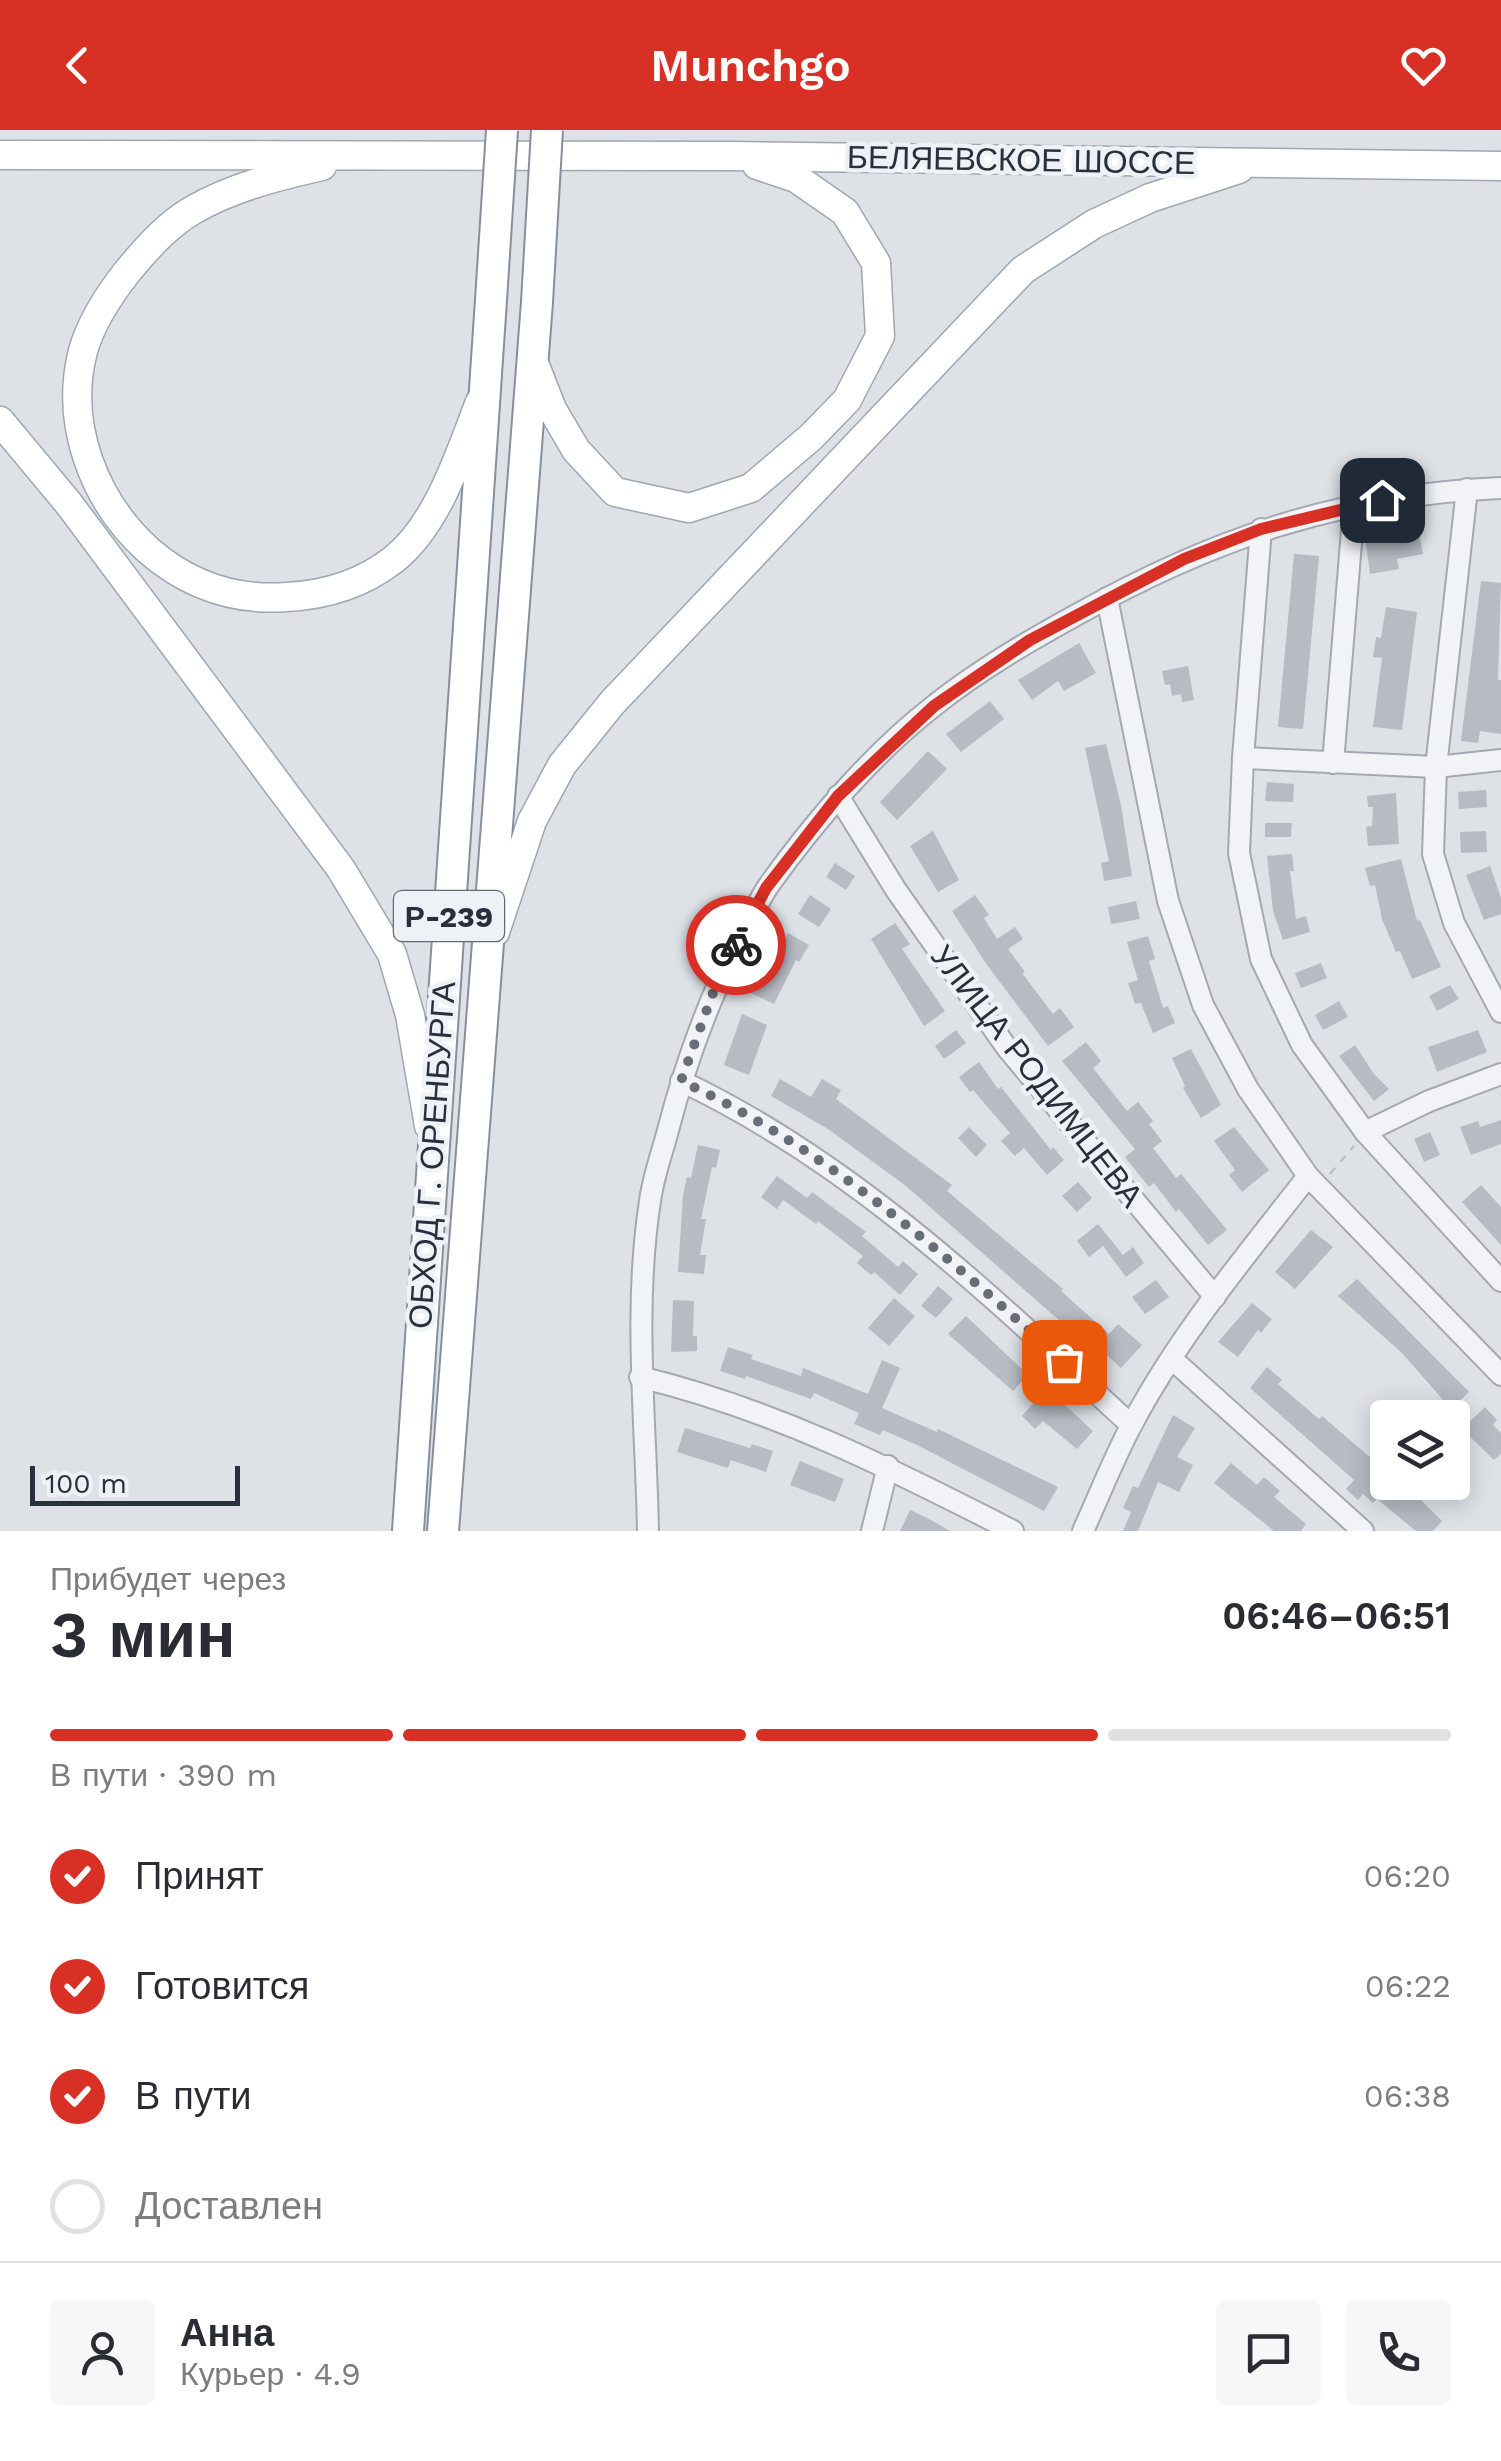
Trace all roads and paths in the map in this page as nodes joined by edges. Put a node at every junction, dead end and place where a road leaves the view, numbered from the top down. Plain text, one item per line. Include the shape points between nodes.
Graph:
1 (502, 130) edge
2 (547, 130) edge
3 (0, 154) edge
4 (370, 156) junction
5 (732, 156) junction
6 (1261, 162) junction
7 (1501, 166) edge
8 (534, 363) junction
9 (484, 392) junction
10 (0, 421) edge
11 (1501, 488) edge
12 (1467, 489) junction
13 (1354, 506) junction
14 (1261, 529) junction
15 (1107, 598) junction
16 (1242, 758) junction
17 (1501, 760) edge
18 (1333, 763) junction
19 (1436, 768) junction
20 (838, 796) junction
21 (488, 952) junction
22 (1498, 1000) edge
23 (1501, 1074) edge
24 (681, 1081) junction
25 (1366, 1132) junction
26 (433, 1148) junction
27 (1314, 1181) junction
28 (1501, 1282) edge
29 (1214, 1297) junction
30 (1172, 1359) junction
31 (1501, 1374) edge
32 (640, 1378) junction
33 (1131, 1425) junction
34 (888, 1466) junction
35 (408, 1531) edge
36 (442, 1531) edge
37 (648, 1531) edge
38 (872, 1531) edge
39 (1013, 1531) edge
40 (1083, 1531) edge
41 (1363, 1531) edge

1 - 9 highway, ОБХОД Г. ОРЕНБУРГА / Р-239, bridge
2 - 8 highway, ОБХОД Г. ОРЕНБУРГА / Р-239, bridge
3 - 4 main road, БЕЛЯЕВСКОЕ ШОССЕ
4 - 5 main road, БЕЛЯЕВСКОЕ ШОССЕ
4 - 9 main road via 238,188 191,211 148,247 110,294 83,350 78,385 88,464 104,499 171,570 219,592 318,595 394,559 425,522
5 - 6 main road, БЕЛЯЕВСКОЕ ШОССЕ
5 - 8 main road via 796,178 845,212 876,263 880,336 847,400 750,488 688,508 615,492 576,450
6 - 7 main road, БЕЛЯЕВСКОЕ ШОССЕ
6 - 21 main road via 1150,198 1094,224 1023,270 612,703 562,765 532,821
8 - 21 highway, ОБХОД Г. ОРЕНБУРГА / Р-239
9 - 26 highway, ОБХОД Г. ОРЕНБУРГА / Р-239
10 - 26 main road via 177,646 352,886 392,954
11 - 12 street
12 - 13 street
12 - 19 street
13 - 14 street
13 - 18 street
14 - 15 street
14 - 16 street
15 - 20 street via 1030,640 934,706
15 - 27 street via 1168,900 1203,1005 1248,1088
16 - 18 street
16 - 25 street via 1239,853 1260,959 1302,1045
17 - 19 street
18 - 19 street
19 - 22 street via 1433,854 1454,922
20 - 24 street via 766,888 717,982
20 - 29 street, УЛИЦА РОДИМЦЕВА via 1007,1048
21 - 36 highway, ОБХОД Г. ОРЕНБУРГА / Р-239
23 - 25 street
24 - 32 street via 650,1198
24 - 33 street via 821,1163 911,1229
25 - 27 path
25 - 28 street
26 - 35 highway, ОБХОД Г. ОРЕНБУРГА / Р-239
27 - 29 street
27 - 31 street
29 - 30 street
30 - 33 street
30 - 41 street
32 - 34 street via 772,1417
32 - 37 street
33 - 40 street
34 - 38 street
34 - 39 street

